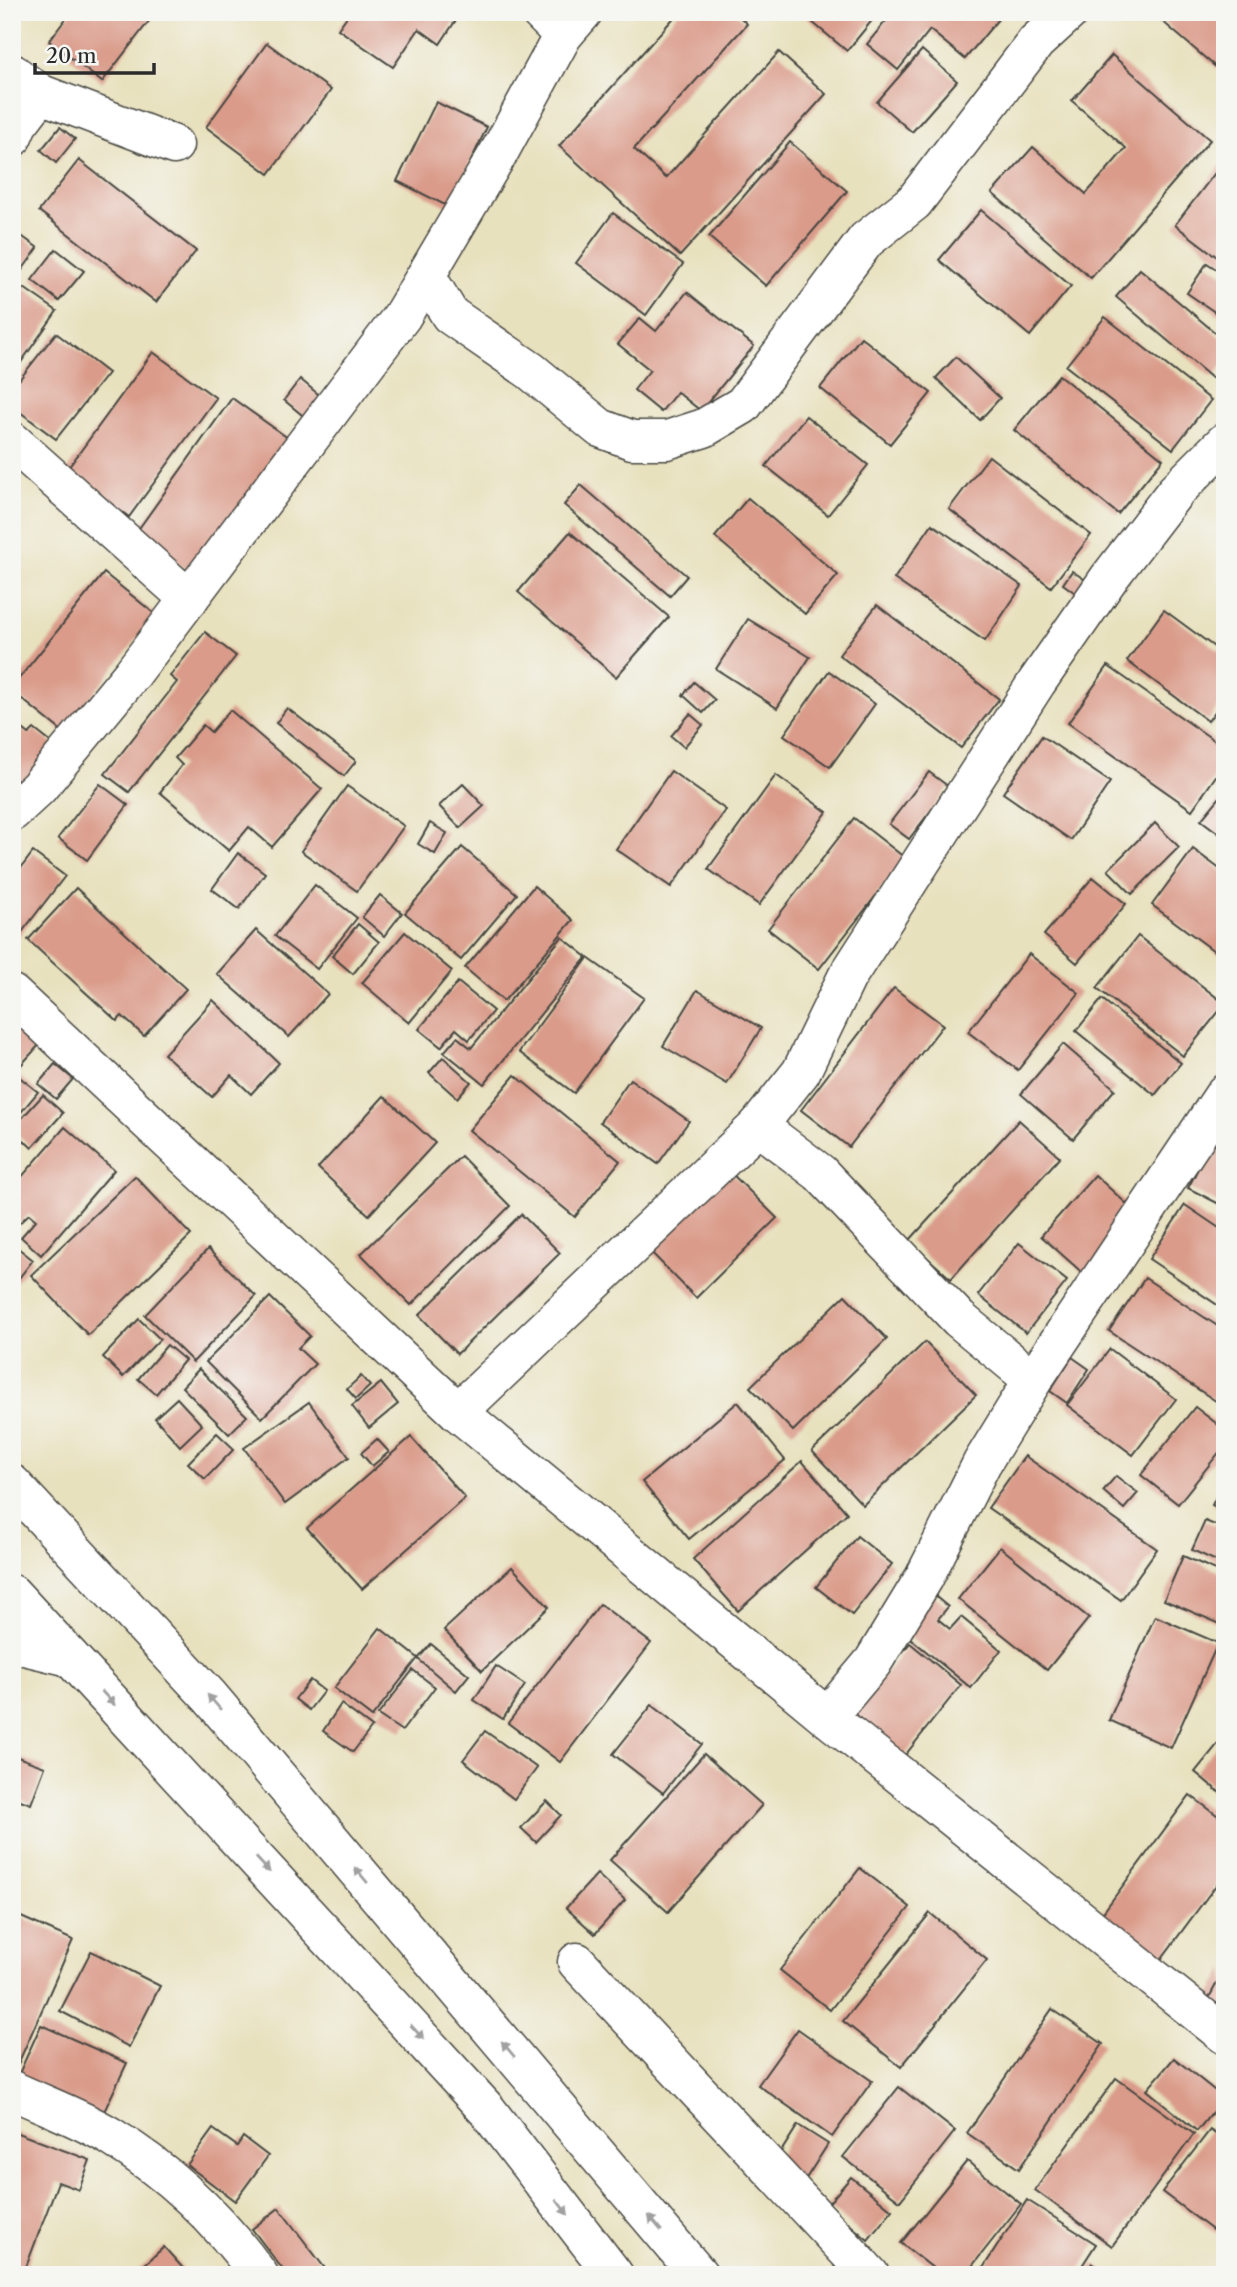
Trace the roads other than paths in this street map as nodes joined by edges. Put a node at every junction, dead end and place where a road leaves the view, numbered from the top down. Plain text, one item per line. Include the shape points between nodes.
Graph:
1 (1069, 12) edge
2 (562, 20) edge
3 (27, 83) edge
4 (12, 138) edge
5 (174, 145) dead end
6 (427, 277) junction
7 (450, 315) junction
8 (402, 316) junction
9 (12, 441) edge
10 (1225, 442) edge
11 (189, 600) junction
12 (12, 812) edge
13 (12, 994) edge
14 (1225, 1093) edge
15 (758, 1126) junction
16 (1033, 1380) junction
17 (458, 1412) junction
18 (12, 1484) edge
19 (12, 1594) edge
20 (12, 1643) edge
21 (70, 1657) junction
22 (827, 1717) junction
23 (578, 1962) dead end
24 (1225, 2035) edge
25 (12, 2090) edge
26 (259, 2275) edge
27 (614, 2275) edge
28 (699, 2275) edge
29 (870, 2275) edge

1 - 7 street via 1036,42 914,202 866,240 743,405 704,428 667,440 632,440 600,428 531,371
2 - 6 street
3 - 4 street
3 - 5 street
6 - 7 street
6 - 8 street
7 - 8 street
8 - 11 street
9 - 11 street
10 - 15 street via 1175,492 1037,682 847,977 801,1072
11 - 12 street via 38,788
13 - 17 street
14 - 16 street
15 - 16 street via 820,1173 959,1319
15 - 17 street
16 - 22 street via 873,1662
17 - 22 street
28 -> 18 street via 210,1697
19 - 21 street
20 - 21 street
21 -> 27 street via 487,2110
22 - 24 street
23 - 29 street
25 - 26 street via 109,2136 179,2183 242,2250

